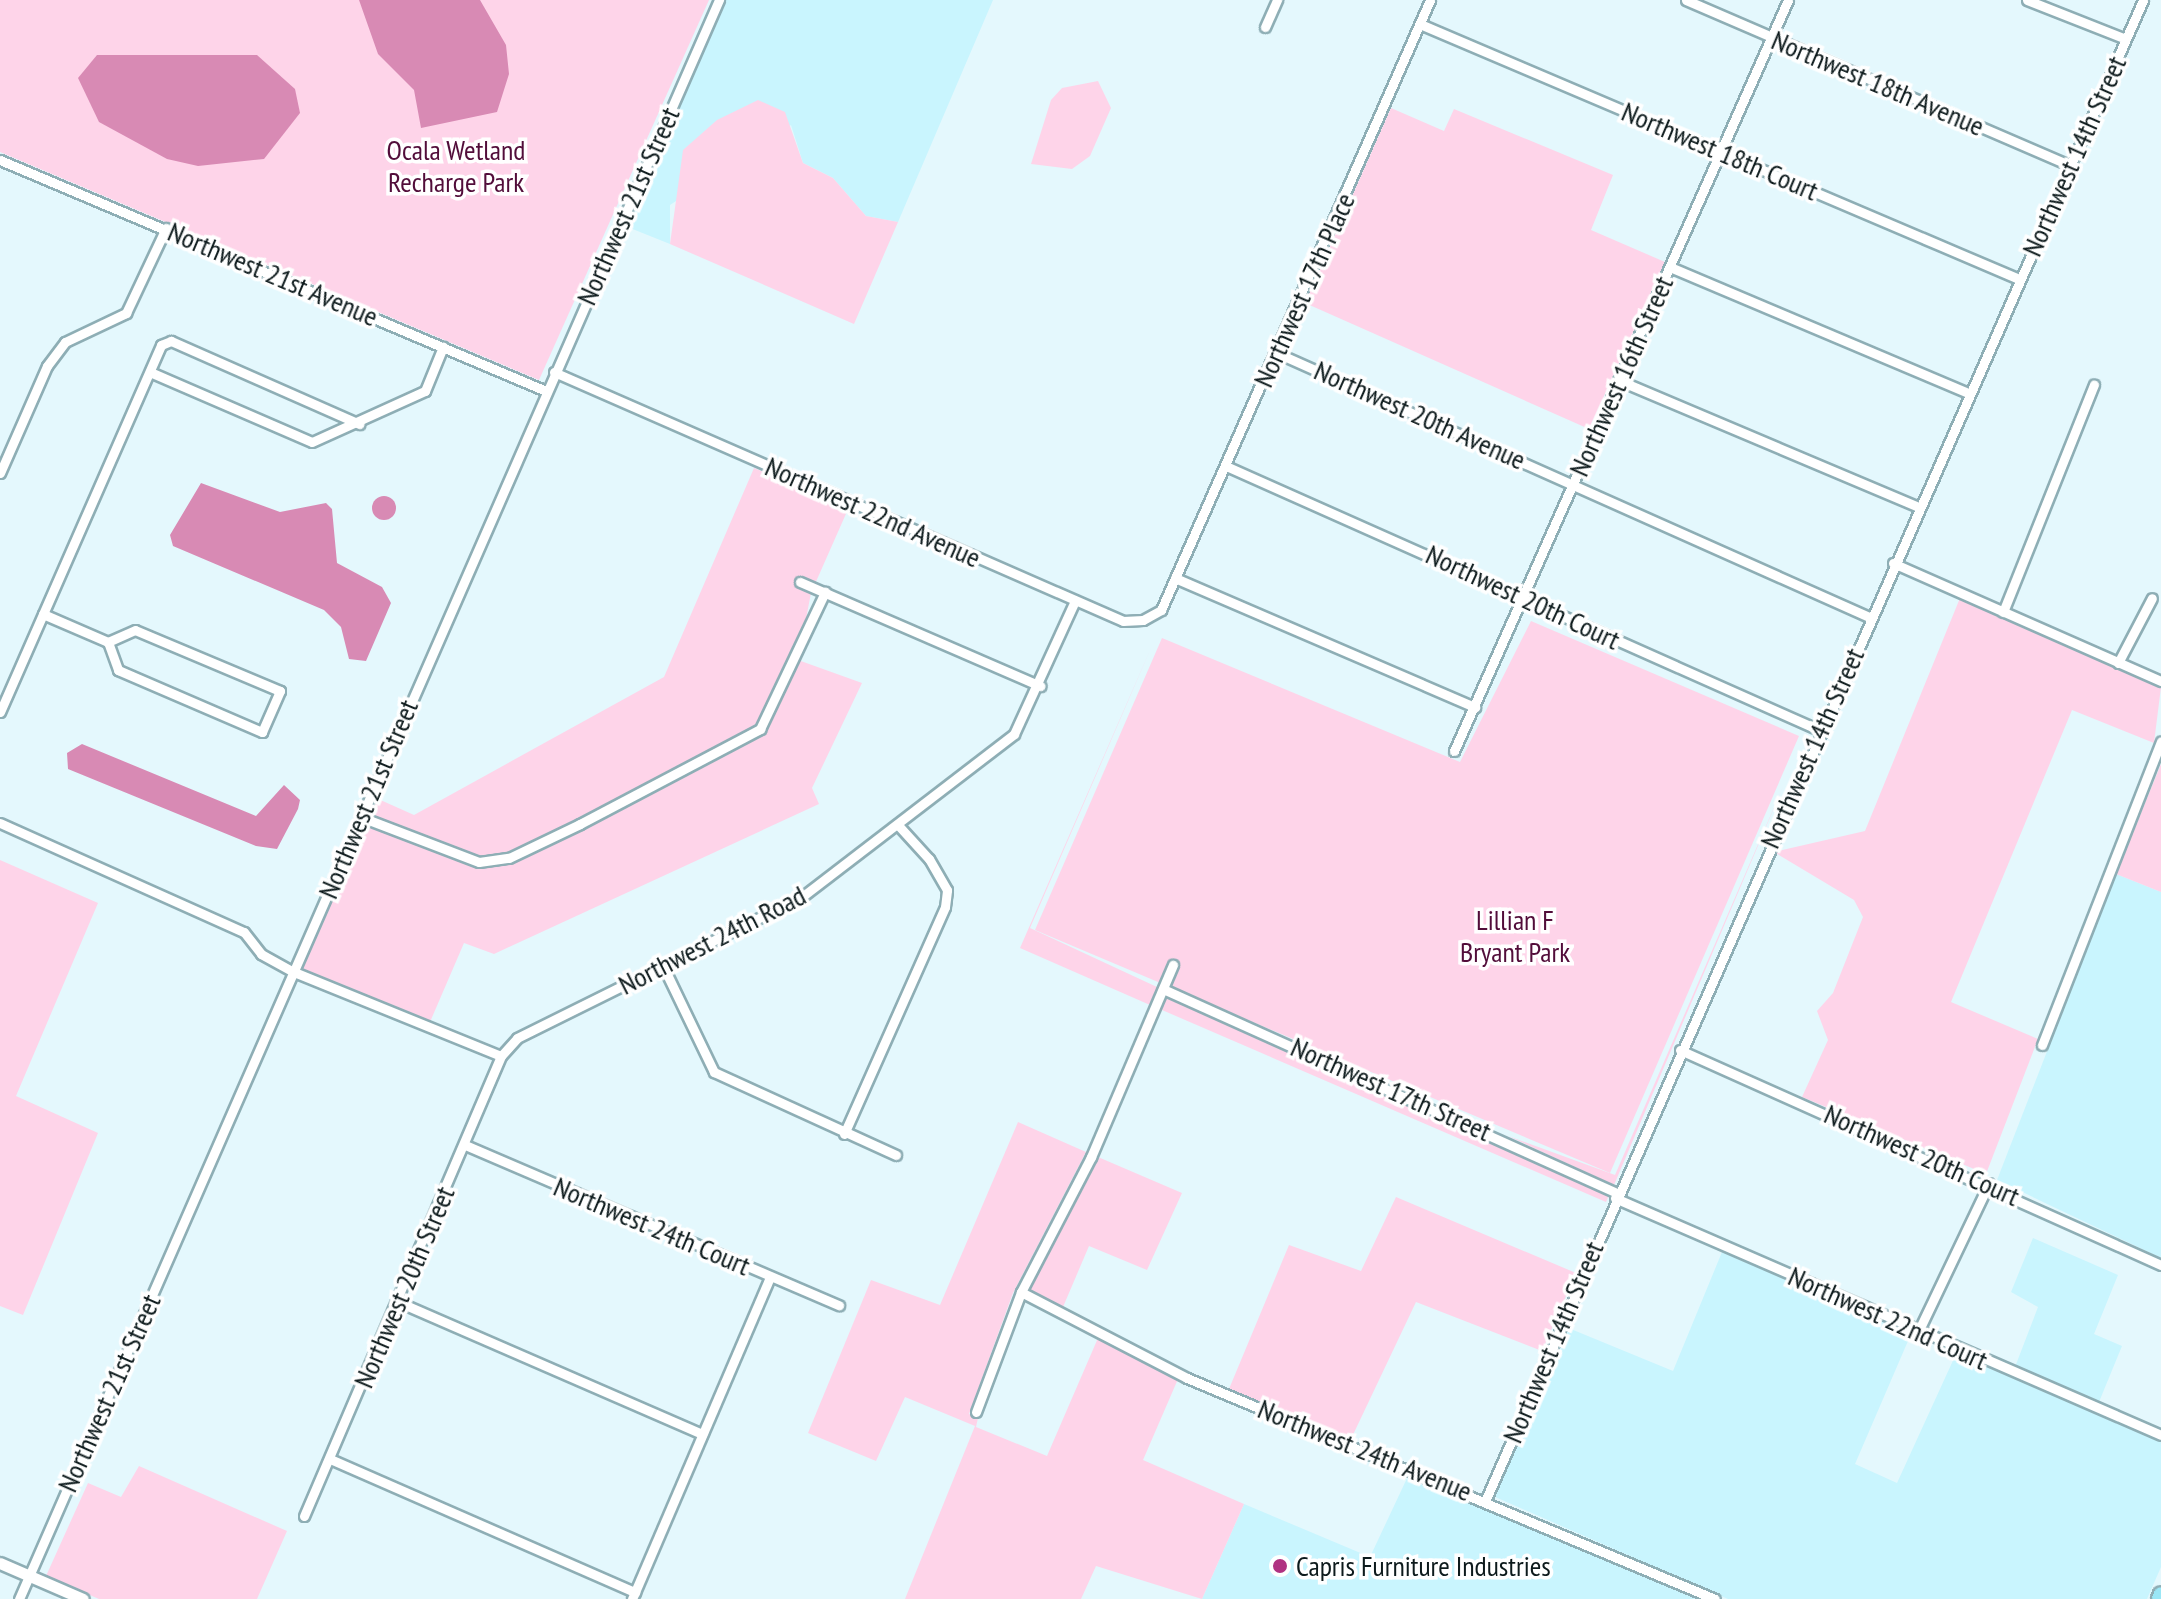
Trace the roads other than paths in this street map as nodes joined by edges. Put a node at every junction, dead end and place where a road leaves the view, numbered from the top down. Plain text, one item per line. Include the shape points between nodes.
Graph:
1 (719, 0) edge
2 (1277, 0) edge
3 (1430, 0) edge
4 (1686, 0) edge
5 (1788, 0) edge
6 (2027, 0) edge
7 (2143, 0) edge
8 (1420, 24) junction
9 (1265, 27) dead end
10 (1771, 37) junction
11 (2126, 39) junction
12 (1723, 152) junction
13 (0, 160) edge
14 (2070, 165) junction
15 (166, 228) junction
16 (1670, 267) junction
17 (2019, 279) junction
18 (443, 347) junction
19 (1277, 353) junction
20 (150, 372) junction
21 (554, 372) junction
22 (1618, 380) junction
23 (2094, 385) dead end
24 (546, 391) junction
25 (1969, 393) junction
26 (359, 424) junction
27 (1226, 466) junction
28 (0, 473) edge
29 (1570, 486) junction
30 (1918, 507) junction
31 (1893, 563) junction
32 (1175, 578) junction
33 (800, 582) dead end
34 (825, 592) junction
35 (1526, 596) junction
36 (2152, 598) dead end
37 (1075, 601) junction
38 (2003, 612) junction
39 (43, 614) junction
40 (1869, 617) junction
41 (108, 642) junction
42 (2118, 663) junction
43 (2161, 681) edge
44 (1040, 686) junction
45 (1475, 707) junction
46 (0, 712) edge
47 (1819, 730) junction
48 (2161, 742) edge
49 (1454, 751) dead end
50 (361, 817) junction
51 (0, 823) edge
52 (897, 824) junction
53 (1173, 965) dead end
54 (663, 966) junction
55 (294, 972) junction
56 (1163, 989) junction
57 (2042, 1045) dead end
58 (1680, 1050) junction
59 (501, 1056) junction
60 (844, 1134) junction
61 (465, 1145) junction
62 (896, 1155) dead end
63 (1989, 1183) junction
64 (1616, 1196) junction
65 (2161, 1265) edge
66 (770, 1277) junction
67 (1021, 1292) junction
68 (396, 1301) junction
69 (839, 1305) dead end
70 (1918, 1332) junction
71 (976, 1412) dead end
72 (702, 1434) junction
73 (2161, 1435) edge
74 (330, 1459) junction
75 (1486, 1499) junction
76 (304, 1516) dead end
77 (0, 1563) edge
78 (29, 1575) junction
79 (633, 1596) edge
80 (19, 1599) edge
81 (83, 1599) edge
82 (1715, 1599) edge

1 - 21 street, Northwest 21st Street
2 - 9 street
3 - 8 street, Northwest 17th Place
4 - 10 street, Northwest 18th Avenue
5 - 10 street, Northwest 16th Street
6 - 11 street
7 - 11 street, Northwest 14th Street
8 - 12 street, Northwest 18th Court
8 - 19 street, Northwest 17th Place
10 - 12 street, Northwest 16th Street
10 - 14 street, Northwest 18th Avenue
11 - 14 street, Northwest 14th Street
12 - 16 street, Northwest 16th Street
12 - 17 street, Northwest 18th Court
13 - 15 street, Northwest 21st Avenue
14 - 17 street, Northwest 14th Street
15 - 18 street, Northwest 21st Avenue
15 - 28 street via 126,313 65,342 47,366
16 - 22 street, Northwest 16th Street
16 - 25 street
17 - 25 street, Northwest 14th Street
18 - 24 street, Northwest 21st Avenue
18 - 26 street via 425,391
19 - 27 street, Northwest 17th Place
19 - 29 street, Northwest 20th Avenue
20 - 26 street via 312,442
20 - 26 street via 161,345 171,341
20 - 39 street
21 - 24 street, Northwest 21st Street
21 - 37 street, Northwest 22nd Avenue
22 - 29 street, Northwest 16th Street
22 - 30 street
23 - 38 street
24 - 50 street, Northwest 21st Street
25 - 30 street, Northwest 14th Street
27 - 32 street, Northwest 17th Place
27 - 35 street, Northwest 20th Court
29 - 35 street, Northwest 16th Street
29 - 40 street, Northwest 20th Avenue
30 - 31 street, Northwest 14th Street
31 - 38 street
31 - 40 street, Northwest 14th Street
32 - 37 street, Northwest 22nd Avenue via 1161,610 1143,620 1123,621
32 - 45 street
33 - 34 street
34 - 44 street
34 - 50 street via 760,729 633,798 496,861 466,859
35 - 45 street, Northwest 16th Street
35 - 47 street, Northwest 20th Court via 1533,606
36 - 42 street
37 - 44 street, Northwest 24th Road
38 - 42 street
39 - 41 street
39 - 46 street
40 - 47 street, Northwest 14th Street
41 - 41 street via 118,670 262,732 280,691 135,630
42 - 43 street
44 - 52 street, Northwest 24th Road via 1014,734
45 - 49 street, Northwest 16th Street
47 - 58 street, Northwest 14th Street
48 - 57 street
50 - 55 street, Northwest 21st Street
51 - 55 street via 244,932 261,954
52 - 54 street, Northwest 24th Road via 803,896
52 - 60 street via 947,890
53 - 56 street
54 - 59 street, Northwest 24th Road via 517,1038
54 - 60 street via 714,1072
55 - 59 street
55 - 78 street, Northwest 21st Street
56 - 64 street, Northwest 17th Street
56 - 67 street via 1091,1157
58 - 63 street, Northwest 20th Court
58 - 64 street, Northwest 14th Street
59 - 61 street, Northwest 20th Street
60 - 62 street
61 - 66 street, Northwest 24th Court
61 - 68 street, Northwest 20th Street
63 - 65 street, Northwest 20th Court
63 - 70 street
64 - 70 street, Northwest 22nd Court
64 - 75 street, Northwest 14th Street
66 - 69 street, Northwest 24th Court
66 - 72 street
67 - 71 street
67 - 75 street, Northwest 24th Avenue via 1187,1378
68 - 72 street
68 - 74 street, Northwest 20th Street
70 - 73 street, Northwest 22nd Court
72 - 79 street
74 - 76 street, Northwest 20th Street
74 - 79 street
75 - 82 street, Northwest 24th Avenue
77 - 78 street
78 - 80 street, Northwest 21st Street
78 - 81 street

